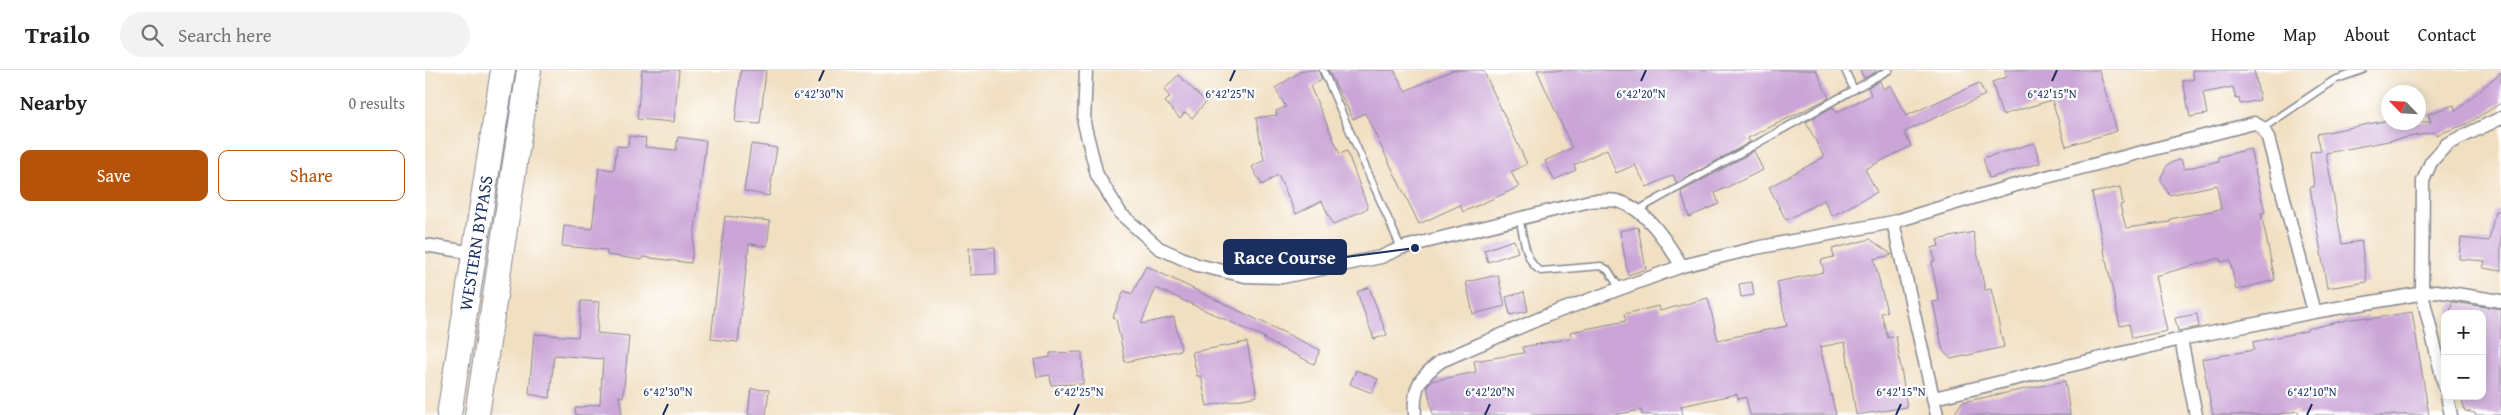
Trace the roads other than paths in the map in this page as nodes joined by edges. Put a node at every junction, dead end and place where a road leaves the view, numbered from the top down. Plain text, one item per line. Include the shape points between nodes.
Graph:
1 (503, 70) edge
2 (529, 70) edge
3 (1085, 70) edge
4 (1323, 70) edge
5 (1845, 70) edge
6 (1889, 70) edge
7 (2363, 70) edge
8 (1854, 90) junction
9 (2501, 118) edge
10 (2263, 128) junction
11 (1638, 210) junction
12 (1519, 217) junction
13 (1893, 222) junction
14 (425, 245) edge
15 (1401, 248) junction
16 (474, 254) junction
17 (1682, 266) junction
18 (1620, 289) junction
19 (2422, 294) junction
20 (2501, 301) edge
21 (2314, 312) junction
22 (2181, 339) junction
23 (2441, 372) edge
24 (1934, 398) junction
25 (2448, 400) edge
26 (449, 415) edge
27 (477, 415) edge
28 (1415, 415) edge
29 (1937, 415) edge
30 (2196, 415) edge
31 (2451, 415) edge

1 - 16 highway, WESTERN BYPASS
2 - 27 highway, WESTERN BYPASS
3 - 15 street via 1084,123 1097,175 1121,214 1159,248 1197,265 1245,276 1282,277 1381,257
4 - 15 lane
5 - 8 lane
6 - 8 lane
7 - 10 lane via 2334,80
8 - 11 lane
9 - 19 street via 2447,144 2431,162 2423,181
10 - 13 street via 2253,124 2012,186
10 - 21 street
11 - 12 street via 1617,201 1590,201
11 - 17 street via 1665,240
12 - 15 street
12 - 18 lane via 1530,261 1535,268 1541,271 1601,266 1608,270
13 - 17 street via 1756,248
13 - 24 street
14 - 16 street
16 - 26 highway, WESTERN BYPASS
17 - 18 street
18 - 28 street via 1548,315 1441,361 1426,372 1416,387
19 - 20 street via 2436,291
19 - 21 street
19 - 23 street
21 - 22 street
22 - 24 street
22 - 30 street
24 - 29 street
25 - 31 street

